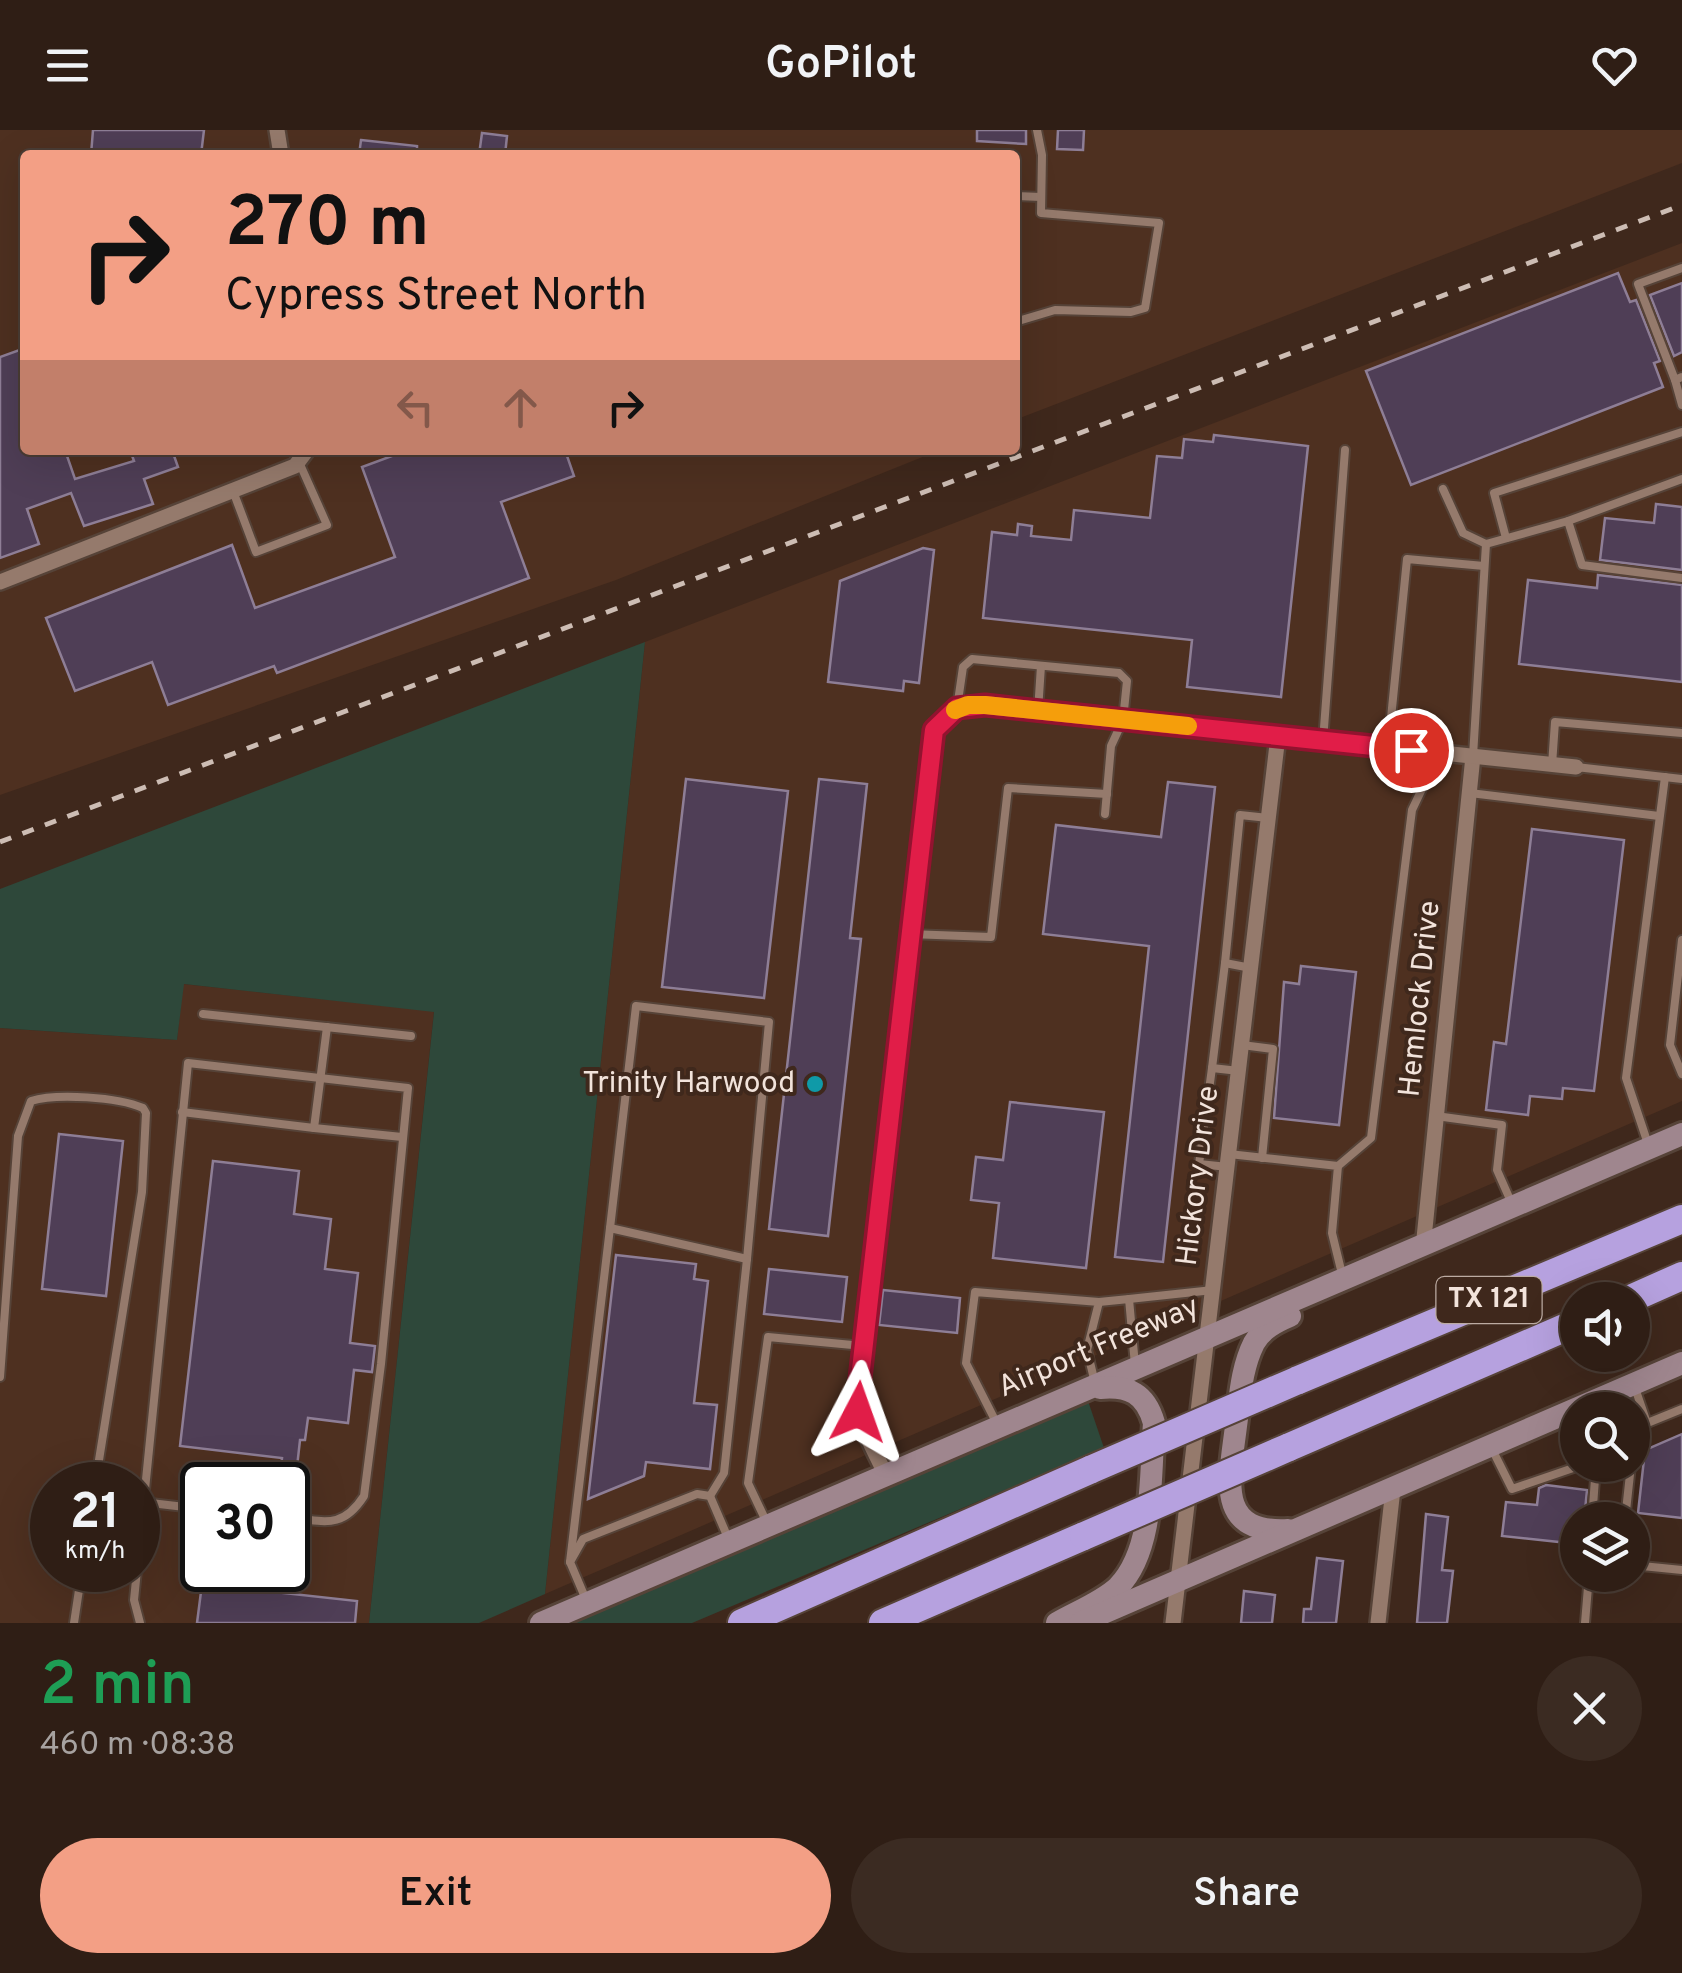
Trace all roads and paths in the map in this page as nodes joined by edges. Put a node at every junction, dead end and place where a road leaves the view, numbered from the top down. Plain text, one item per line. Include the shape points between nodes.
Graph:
1 (1037, 130) edge
2 (1020, 196) edge
3 (1041, 197) junction
4 (1682, 268) edge
5 (1020, 320) edge
6 (1678, 378) edge
7 (1682, 405) edge
8 (1682, 432) edge
9 (1345, 450) dead end
10 (303, 456) edge
11 (1682, 480) edge
12 (1442, 488) dead end
13 (232, 490) junction
14 (1568, 521) junction
15 (1506, 538) junction
16 (1486, 544) junction
17 (1484, 566) junction
18 (1682, 578) edge
19 (0, 582) edge
20 (1040, 666) junction
21 (957, 708) junction
22 (1038, 711) junction
23 (1123, 720) junction
24 (1682, 733) edge
25 (1278, 736) junction
26 (1323, 741) junction
27 (1388, 748) junction
28 (1433, 752) junction
29 (1473, 756) junction
30 (1552, 764) junction
31 (1576, 767) joint
32 (1664, 776) junction
33 (1682, 779) edge
34 (1470, 792) junction
35 (1107, 794) junction
36 (1106, 814) dead end
37 (1660, 816) junction
38 (1268, 818) junction
39 (909, 934) junction
40 (1682, 940) edge
41 (1225, 964) junction
42 (1251, 968) junction
43 (204, 1014) dead end
44 (1678, 1014) edge
45 (326, 1026) junction
46 (410, 1036) dead end
47 (1242, 1045) junction
48 (1212, 1068) junction
49 (1239, 1072) junction
50 (1682, 1074) edge
51 (320, 1079) junction
52 (182, 1112) junction
53 (1436, 1116) junction
54 (314, 1128) junction
55 (1682, 1134) edge
56 (402, 1137) junction
57 (1650, 1148) junction
58 (1262, 1158) junction
59 (1229, 1161) junction
60 (1338, 1166) junction
61 (1514, 1208) junction
62 (1682, 1219) edge
63 (610, 1228) junction
64 (1423, 1248) junction
65 (748, 1258) junction
66 (1682, 1276) edge
67 (1344, 1278) junction
68 (1212, 1290) junction
69 (1650, 1290) edge
70 (1128, 1299) junction
71 (1099, 1302) junction
72 (1560, 1330) edge
73 (1208, 1338) junction
74 (864, 1346) junction
75 (1682, 1363) edge
76 (1136, 1368) junction
77 (0, 1377) edge
78 (1634, 1384) junction
79 (1090, 1386) junction
80 (1620, 1392) edge
81 (1637, 1392) edge
82 (1682, 1408) edge
83 (1560, 1420) edge
84 (1650, 1422) edge
85 (998, 1426) junction
86 (1491, 1447) junction
87 (100, 1462) edge
88 (146, 1462) edge
89 (1560, 1473) edge
90 (886, 1474) junction
91 (1393, 1489) junction
92 (710, 1496) junction
93 (310, 1519) edge
94 (768, 1525) junction
95 (1299, 1530) junction
96 (730, 1542) junction
97 (570, 1562) junction
98 (1650, 1566) edge
99 (1682, 1570) edge
100 (1178, 1580) junction
101 (79, 1592) edge
102 (135, 1592) edge
103 (1587, 1592) edge
104 (588, 1603) junction
105 (74, 1623) edge
106 (140, 1623) edge
107 (541, 1623) edge
108 (742, 1623) edge
109 (883, 1623) edge
110 (1058, 1623) edge
111 (1080, 1623) edge
112 (1173, 1623) edge
113 (1378, 1623) edge
114 (1585, 1623) edge

1 - 3 lane
2 - 3 lane
3 - 5 lane via 1041,213 1159,223 1145,308 1055,310
4 - 6 lane via 1638,284
6 - 7 lane
8 - 15 lane via 1494,493
9 - 26 lane
10 - 13 street
10 - 13 lane via 327,525 256,552
11 - 14 lane
12 - 16 lane via 1463,533
13 - 19 street
14 - 15 lane
14 - 18 lane via 1582,565
15 - 16 lane
16 - 17 lane
17 - 27 lane via 1407,559
17 - 29 lane
20 - 21 lane via 972,659 963,668
20 - 22 lane
20 - 23 lane via 1120,673 1127,681
21 - 22 street
21 - 39 street via 934,730
22 - 23 street
23 - 25 street
23 - 35 lane via 1111,746
24 - 30 lane via 1555,722
25 - 26 street
25 - 38 street, Hickory Drive
26 - 27 street
27 - 28 street
28 - 29 street
28 - 60 lane via 1412,810 1371,1138
29 - 30 street
29 - 34 street, Hemlock Drive
30 - 31 street
31 - 32 lane
32 - 33 lane
32 - 37 lane
34 - 37 lane
34 - 53 street, Hemlock Drive
35 - 36 lane
35 - 39 lane via 1008,788 991,937
37 - 57 lane via 1626,1078
38 - 41 lane via 1240,814
38 - 42 street, Hickory Drive
39 - 74 street
40 - 44 lane
41 - 42 lane
41 - 48 lane
42 - 47 street, Hickory Drive
43 - 45 lane
44 - 50 lane via 1670,1045
45 - 46 lane
45 - 51 lane
47 - 49 street, Hickory Drive
47 - 58 lane via 1272,1049
48 - 49 lane
48 - 59 lane via 1199,1164
49 - 59 street, Hickory Drive
51 - 52 lane via 188,1063
51 - 54 lane
51 - 56 lane via 408,1088
52 - 54 lane
52 - 88 lane
53 - 61 lane via 1502,1124 1497,1170
53 - 64 street, Hemlock Drive
54 - 56 lane
55 - 57 main road, Airport Freeway
56 - 93 lane via 364,1496 336,1522
57 - 61 main road, Airport Freeway
58 - 59 lane
58 - 60 lane
59 - 68 street, Hickory Drive
60 - 67 lane via 1332,1234
61 - 64 main road, Airport Freeway
62 - 108 highway, TX 121, bridge
63 - 65 lane
63 - 65 lane via 636,1006 769,1022
63 - 97 lane
64 - 67 main road, Airport Freeway
65 - 92 lane via 724,1473
66 - 69 highway
67 - 73 main road, Airport Freeway
67 - 95 main road via 1333,1296 1271,1324 1255,1340 1242,1374 1228,1490 1248,1523 1266,1532
68 - 70 lane
68 - 73 street, Hickory Drive
70 - 71 lane
70 - 76 lane
71 - 79 lane via 1087,1350
71 - 85 lane via 974,1292 966,1362
72 - 109 highway, TX 121, bridge
73 - 76 main road, Airport Freeway
73 - 100 street, Hickory Drive
74 - 90 street via 858,1412
74 - 94 lane via 768,1337 748,1484
75 - 78 main road
76 - 79 main road, Airport Freeway
77 - 87 lane via 18,1136 31,1101 143,1108 142,1192
78 - 80 main road
78 - 81 lane
79 - 85 main road, Airport Freeway
79 - 110 main road via 1118,1386 1144,1398 1150,1409 1144,1533 1134,1564 1116,1588
82 - 84 lane
83 - 86 main road
85 - 90 main road, Airport Freeway
86 - 89 lane via 1512,1489
86 - 91 main road
90 - 94 main road, Airport Freeway
91 - 95 main road
91 - 113 street
92 - 96 lane
92 - 97 lane via 696,1494 583,1538
94 - 96 main road, Airport Freeway
95 - 100 main road
96 - 104 main road, Airport Freeway
97 - 104 lane
98 - 99 lane
100 - 111 main road
100 - 112 street, Hickory Drive
101 - 105 lane
102 - 106 lane
103 - 114 lane
104 - 107 main road, Airport Freeway

